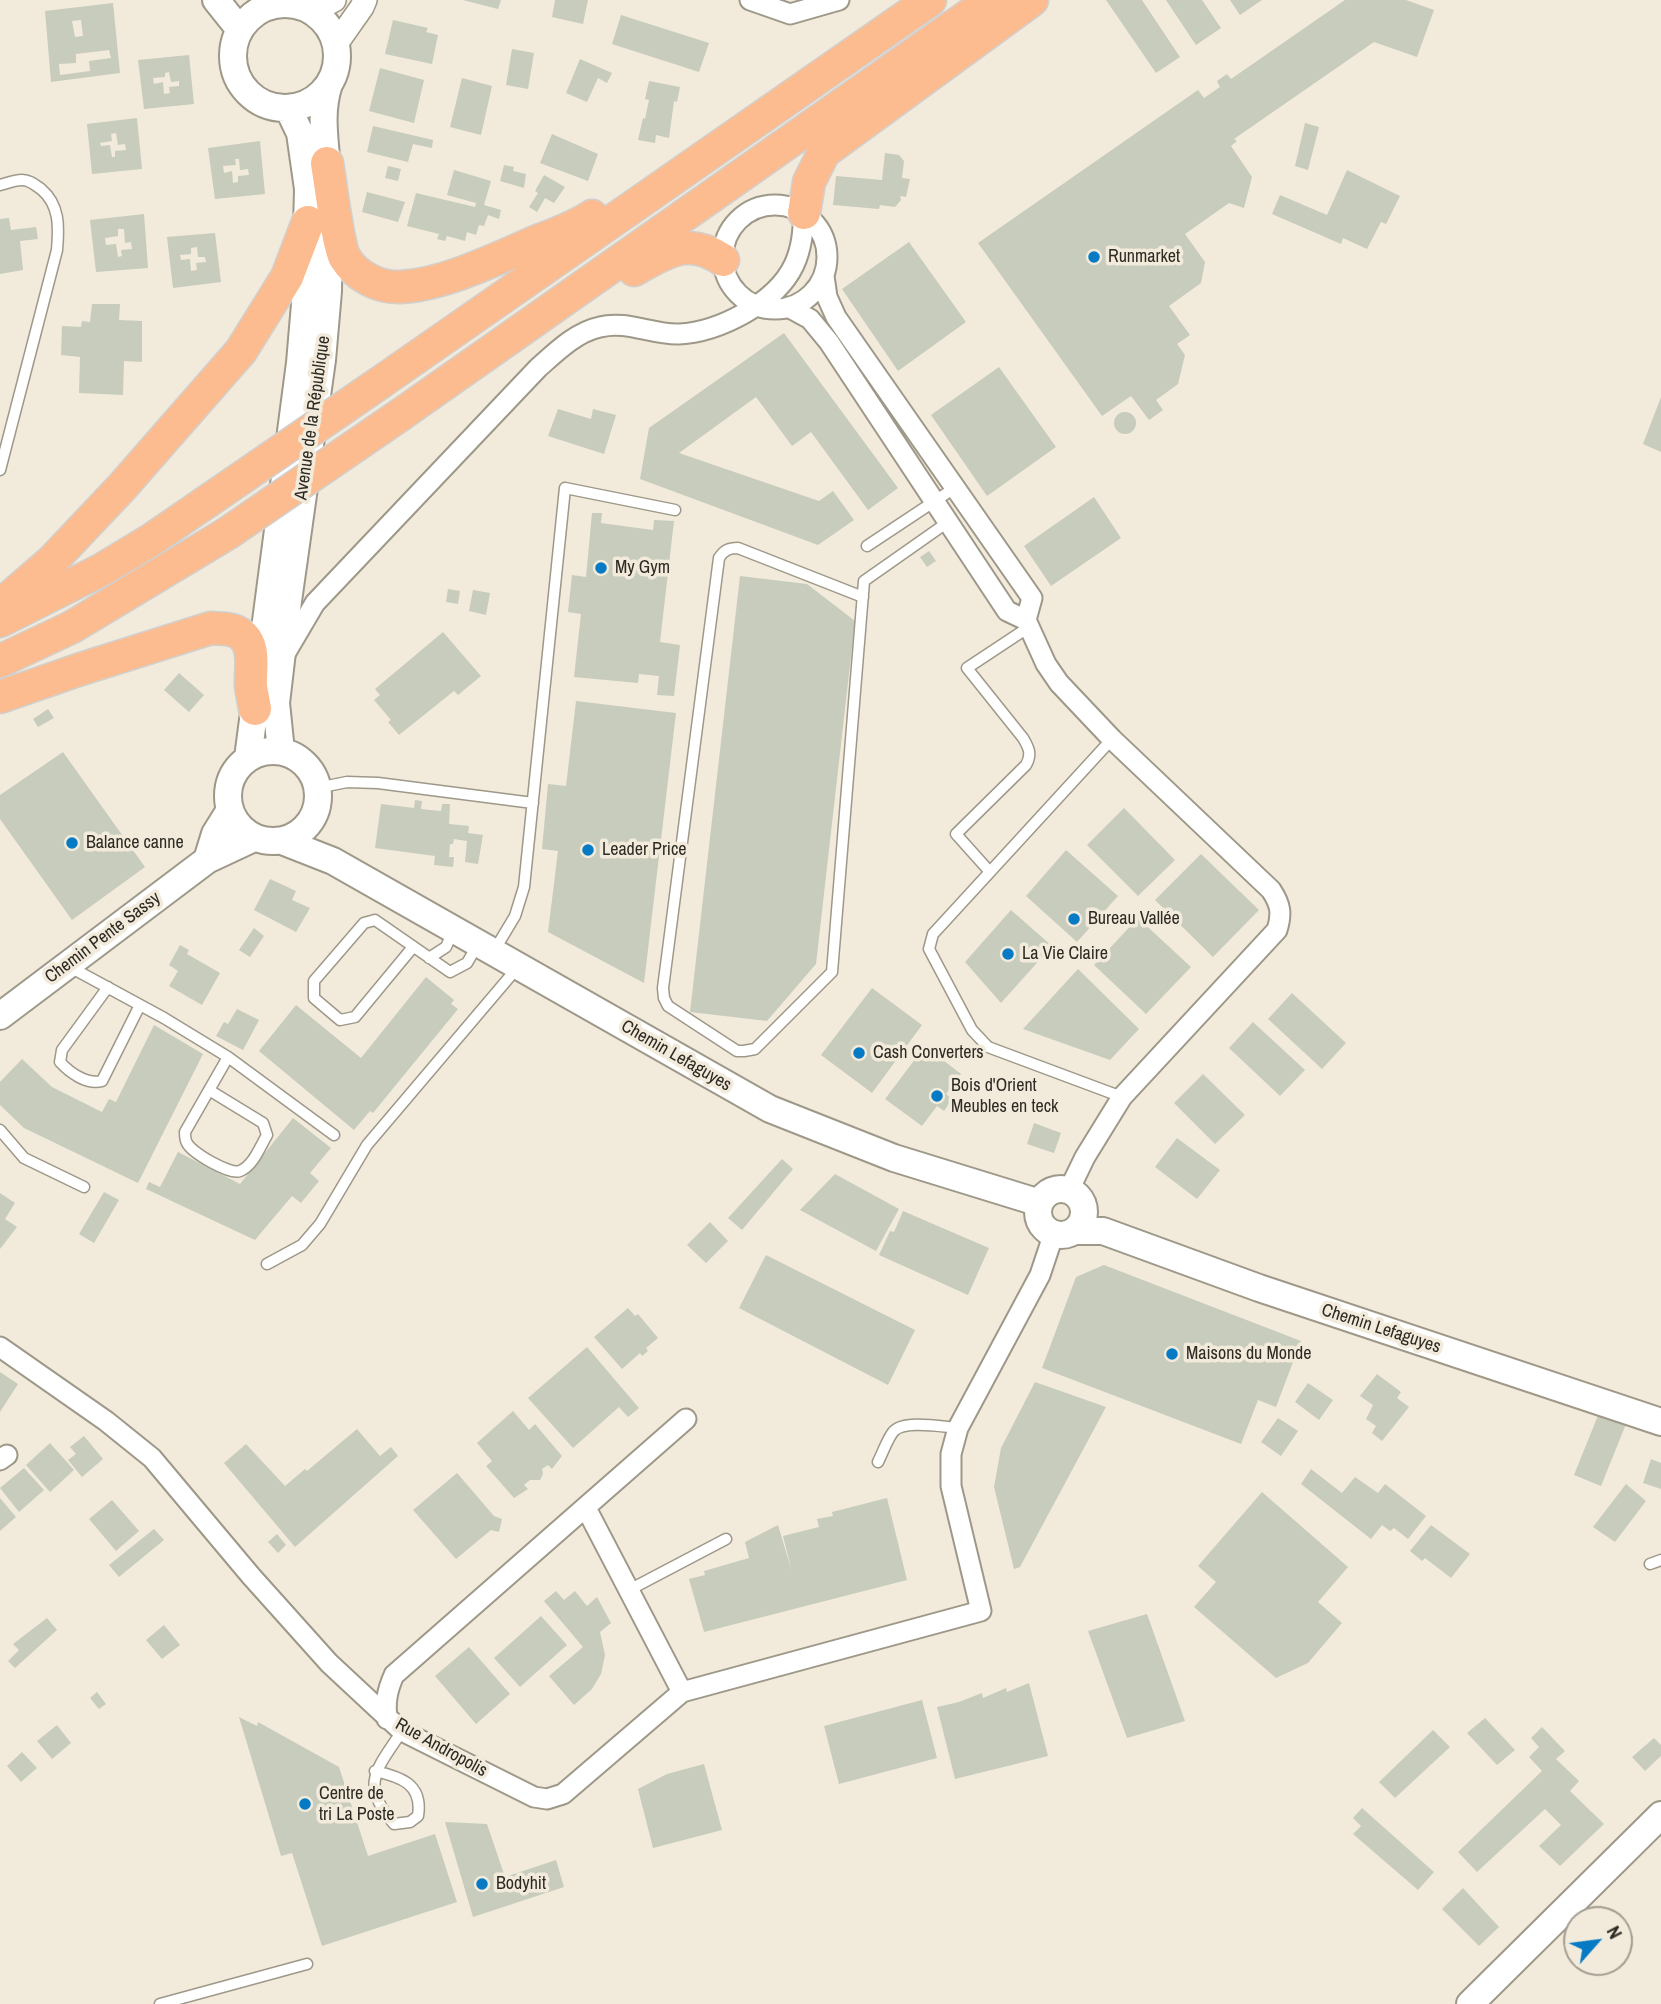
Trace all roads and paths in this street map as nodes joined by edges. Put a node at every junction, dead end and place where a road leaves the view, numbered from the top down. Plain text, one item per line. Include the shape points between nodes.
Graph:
1 (216, 0) edge
2 (365, 0) edge
3 (750, 0) edge
4 (839, 0) edge
5 (930, 0) edge
6 (991, 0) edge
7 (1032, 0) edge
8 (304, 4) edge
9 (240, 30) junction
10 (335, 44) junction
11 (811, 83) junction
12 (329, 84) junction
13 (288, 108) junction
14 (327, 163) junction
15 (0, 185) edge
16 (804, 213) junction
17 (308, 222) junction
18 (723, 260) junction
19 (824, 276) junction
20 (756, 305) junction
21 (789, 307) junction
22 (475, 361) junction
23 (0, 470) edge
24 (956, 487) junction
25 (934, 501) junction
26 (675, 510) dead end
27 (948, 522) junction
28 (867, 546) dead end
29 (863, 597) junction
30 (0, 606) edge
31 (0, 621) edge
32 (1027, 623) junction
33 (0, 661) edge
34 (281, 662) junction
35 (0, 697) edge
36 (255, 709) junction
37 (1112, 738) junction
38 (281, 751) junction
39 (248, 758) junction
40 (317, 788) junction
41 (533, 803) junction
42 (230, 810) junction
43 (312, 820) junction
44 (254, 838) junction
45 (282, 841) junction
46 (207, 860) junction
47 (333, 861) junction
48 (990, 872) junction
49 (455, 928) junction
50 (414, 947) junction
51 (486, 947) junction
52 (429, 958) junction
53 (67, 965) junction
54 (518, 966) junction
55 (108, 987) junction
56 (140, 1005) junction
57 (0, 1016) edge
58 (228, 1057) junction
59 (209, 1090) junction
60 (1122, 1097) junction
61 (0, 1130) edge
62 (334, 1135) dead end
63 (84, 1187) dead end
64 (1076, 1197) junction
65 (1040, 1203) junction
66 (1102, 1231) junction
67 (1064, 1232) junction
68 (267, 1264) dead end
69 (0, 1347) edge
70 (686, 1419) dead end
71 (1661, 1422) edge
72 (958, 1428) junction
73 (878, 1462) dead end
74 (586, 1508) junction
75 (726, 1539) dead end
76 (1661, 1560) edge
77 (1650, 1564) dead end
78 (629, 1590) junction
79 (682, 1692) junction
80 (395, 1725) junction
81 (375, 1771) junction
82 (1661, 1815) edge
83 (307, 1964) dead end
84 (160, 2004) edge
85 (1470, 2004) edge

1 - 9 main road
2 - 10 street
3 - 4 street via 789,14
5 - 11 highway
6 - 22 highway
7 - 16 highway via 824,152 809,182
8 - 9 main road via 266,8
8 - 10 main road via 327,26
9 - 13 main road via 235,66 245,89 265,104
10 - 12 main road via 336,65
11 - 14 highway via 582,223 430,282 384,285 353,268 343,256
11 - 31 highway, bridge via 205,503 103,569
12 - 13 main road via 312,101
12 - 14 main road, Avenue de la République via 322,125
13 - 17 main road, Avenue de la République via 300,133
14 - 34 main road, Avenue de la République via 326,326
15 - 23 lane via 22,180 33,183 50,196 59,230
16 - 18 street via 772,204 741,216 730,228
16 - 19 street via 826,246
16 - 20 street via 793,267 778,288
17 - 30 highway via 287,277 241,351 122,487 52,561
17 - 36 main road, Avenue de la République via 300,363
18 - 20 street via 733,288
18 - 22 highway via 700,248 664,253
19 - 21 street via 803,301
19 - 24 street via 836,317
20 - 21 street
20 - 34 street via 716,326 678,334 619,325 598,327 564,344 315,603
21 - 25 street via 810,319 829,342
22 - 33 highway, bridge via 228,533 72,626
24 - 25 lane
24 - 32 street via 1032,598
25 - 27 street
25 - 28 lane
26 - 41 lane via 565,488
27 - 29 lane via 864,581
27 - 32 street via 1007,611
29 - 29 lane via 738,548 730,548 719,558 663,988 668,1006 737,1051 755,1049 832,972
32 - 37 street via 1059,683
32 - 48 lane via 967,668 1029,749 1026,765 956,834
34 - 38 main road, Avenue de la République via 276,703
35 - 36 highway via 211,628 241,633 247,643
36 - 39 main road, Avenue de la République
37 - 48 lane
37 - 60 street via 1271,890 1282,915 1277,930
38 - 39 main road via 264,751
38 - 40 main road via 309,768
39 - 42 main road via 230,781
40 - 41 lane via 346,782 378,783
40 - 43 main road
41 - 51 lane via 524,887 515,916
42 - 44 main road
42 - 46 main road via 215,834
43 - 45 main road
43 - 47 main road
44 - 45 main road
44 - 46 main road, Chemin Pente Sassy
45 - 47 main road, Chemin Lefaguyes
46 - 53 main road, Chemin Pente Sassy
47 - 49 main road, Chemin Lefaguyes
48 - 60 lane via 933,934 929,949 972,1030 988,1047
49 - 51 main road, Chemin Lefaguyes
49 - 52 lane via 446,947
50 - 50 lane via 375,920 364,923 314,981 314,998 340,1020 355,1017
50 - 52 lane
51 - 52 lane via 450,972
51 - 54 main road, Chemin Lefaguyes
53 - 55 lane
53 - 57 main road, Chemin Pente Sassy
54 - 65 main road, Chemin Lefaguyes via 770,1109 894,1158
54 - 68 lane via 367,1145 320,1224 302,1245
55 - 56 lane
55 - 56 lane via 62,1050 60,1062 70,1073 95,1083 102,1081
56 - 58 lane
58 - 59 lane
58 - 62 lane
59 - 59 lane via 185,1132 186,1142 196,1153 232,1172 242,1170 267,1135 264,1123
60 - 64 street via 1085,1157
61 - 63 lane via 24,1158
64 - 65 main road via 1062,1188 1048,1192
64 - 66 main road
64 - 67 main road via 1083,1219
65 - 67 main road via 1042,1225
66 - 67 main road, Chemin Lefaguyes
66 - 71 main road, Chemin Lefaguyes
67 - 72 street
69 - 80 street, Rue Andropolis via 152,1458 312,1644
70 - 74 street
72 - 73 lane via 899,1427
72 - 79 street, Rue Andropolis via 951,1454 951,1486 981,1611
74 - 78 street
74 - 80 street via 394,1675 385,1702
75 - 78 lane
76 - 77 lane
78 - 79 street
79 - 80 street, Rue Andropolis via 563,1794 547,1799 534,1797
80 - 81 lane
81 - 81 lane via 374,1788 381,1808 394,1824 410,1822 418,1815 416,1793 398,1777
82 - 85 main road
83 - 84 lane

